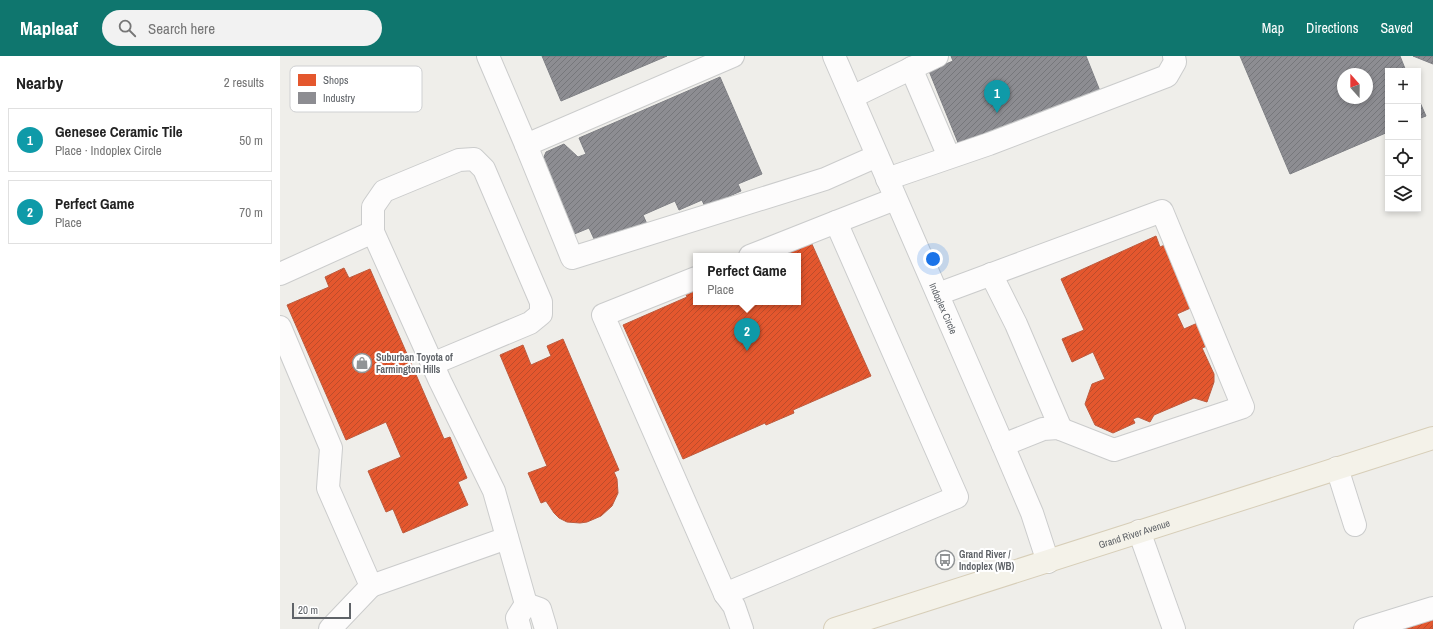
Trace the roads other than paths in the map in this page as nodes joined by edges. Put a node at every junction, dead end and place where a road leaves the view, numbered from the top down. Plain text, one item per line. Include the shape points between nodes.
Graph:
1 (488, 56) edge
2 (732, 56) edge
3 (937, 56) edge
4 (1174, 56) edge
5 (840, 58) edge
6 (911, 68) junction
7 (852, 97) junction
8 (526, 146) junction
9 (877, 156) junction
10 (950, 157) junction
11 (887, 179) junction
12 (895, 199) junction
13 (836, 222) junction
14 (373, 232) junction
15 (758, 253) edge
16 (280, 274) edge
17 (991, 274) junction
18 (693, 279) edge
19 (938, 294) junction
20 (280, 327) edge
21 (432, 364) junction
22 (1061, 429) junction
23 (1433, 438) edge
24 (1003, 445) junction
25 (1337, 468) junction
26 (1355, 525) dead end
27 (1140, 531) junction
28 (507, 538) junction
29 (1048, 562) junction
30 (371, 586) junction
31 (725, 594) junction
32 (526, 604) junction
33 (1433, 608) edge
34 (848, 627) edge
35 (330, 629) edge
36 (520, 629) edge
37 (546, 629) edge
38 (742, 629) edge
39 (1174, 629) edge
40 (1365, 629) edge

1 - 8 street
2 - 8 street
3 - 6 street
4 - 10 street via 1175,62 1167,76
5 - 7 street, Indoplex Circle
6 - 7 street
6 - 10 street
7 - 9 street, Indoplex Circle
8 - 9 street via 572,258 825,179
9 - 11 street, Indoplex Circle
10 - 11 street
11 - 12 street, Indoplex Circle
12 - 13 street
12 - 19 street, Indoplex Circle
13 - 15 street
13 - 31 street via 957,497
14 - 16 street
14 - 21 street
14 - 21 street via 373,207 384,191 459,160 474,159 484,169 541,302 541,314 530,322
17 - 19 street
17 - 22 street via 1016,324
17 - 22 street via 1162,211 1244,408 1114,450
18 - 31 street via 603,314
19 - 24 street, Indoplex Circle
20 - 30 street via 331,448 328,488
21 - 28 street via 494,491
22 - 24 street via 1043,429
23 - 25 main road, Grand River Avenue
24 - 29 street, Indoplex Circle via 1032,513
25 - 26 street
25 - 27 main road, Grand River Avenue
27 - 29 main road, Grand River Avenue
27 - 39 street
28 - 30 street
28 - 32 street
29 - 34 main road, Grand River Avenue
30 - 35 street
31 - 38 street via 734,606
32 - 36 street via 517,618
32 - 37 street via 540,609
33 - 40 street

